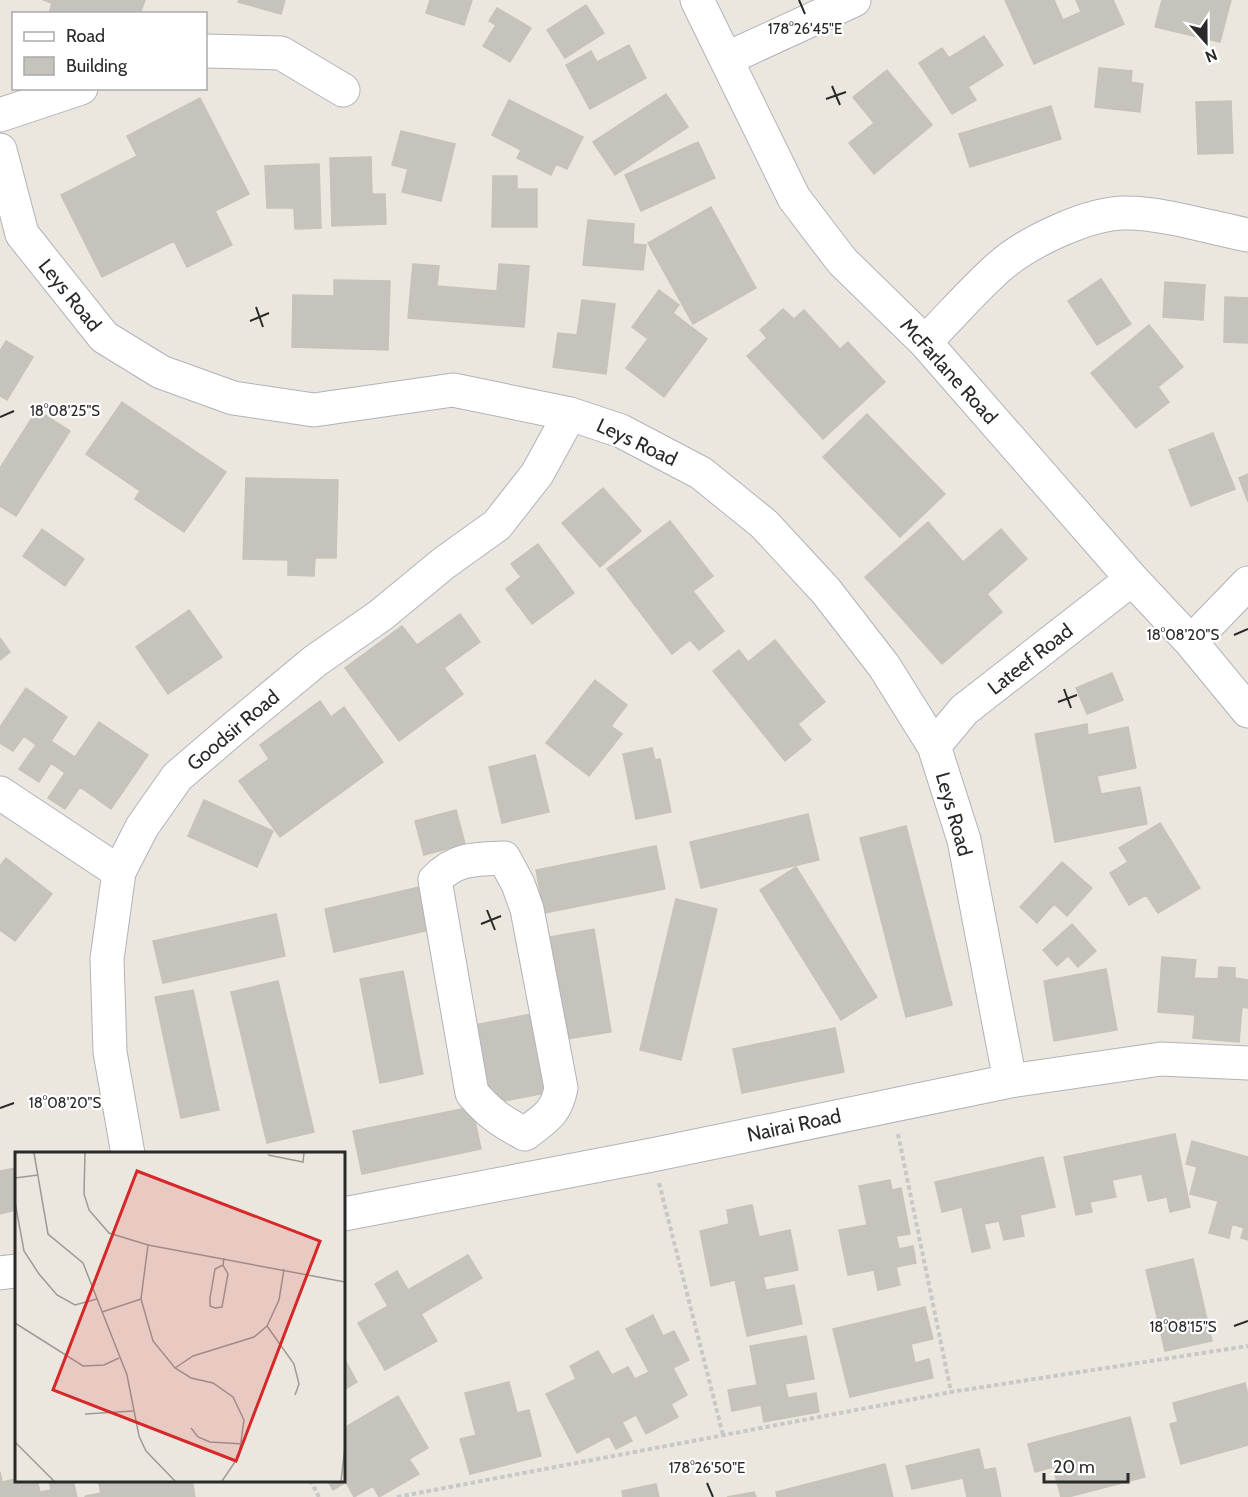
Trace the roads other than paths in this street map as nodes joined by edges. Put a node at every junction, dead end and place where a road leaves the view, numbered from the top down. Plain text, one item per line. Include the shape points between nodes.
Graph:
1 (697, 0) edge
2 (854, 0) edge
3 (207, 51) edge
4 (726, 59) junction
5 (75, 90) edge
6 (342, 90) dead end
7 (0, 116) edge
8 (0, 150) edge
9 (1248, 236) edge
10 (925, 342) junction
11 (570, 414) junction
12 (1132, 579) junction
13 (1248, 583) edge
14 (1191, 642) junction
15 (1248, 711) edge
16 (934, 746) junction
17 (0, 793) edge
18 (119, 872) junction
19 (1248, 1064) edge
20 (1010, 1081) junction
21 (525, 1134) junction
22 (128, 1152) edge
23 (532, 1178) junction
24 (345, 1214) edge
25 (15, 1270) edge
26 (0, 1273) edge

1 - 4 street, McFarlane Road
2 - 4 street
3 - 6 street via 281,53
4 - 10 street, McFarlane Road via 794,198 842,261
5 - 7 street
8 - 11 street, Leys Road via 22,234 104,337 161,372 233,398 314,410 453,390
9 - 10 street via 1126,213 1088,219 1049,234 1000,266
10 - 12 street, McFarlane Road
11 - 16 street, Leys Road via 621,431 701,473 764,524 826,591 884,666
11 - 18 street, Goodsir Road via 537,474 497,525 315,661 177,777 142,827
12 - 14 street, McFarlane Road
12 - 16 street, Lateef Road via 964,710
13 - 14 street
14 - 15 street, McFarlane Road
16 - 20 street, Leys Road via 964,840
17 - 18 street
18 - 22 street, Goodsir Road via 107,959 109,1041
19 - 20 street, Nairai Road via 1161,1059
20 - 23 street, Nairai Road
21 - 21 street via 558,1103 561,1088 549,1021 527,909 518,885 504,858 473,859 446,869 435,880 472,1093 506,1125
21 - 23 street
23 - 24 street, Nairai Road
25 - 26 street

